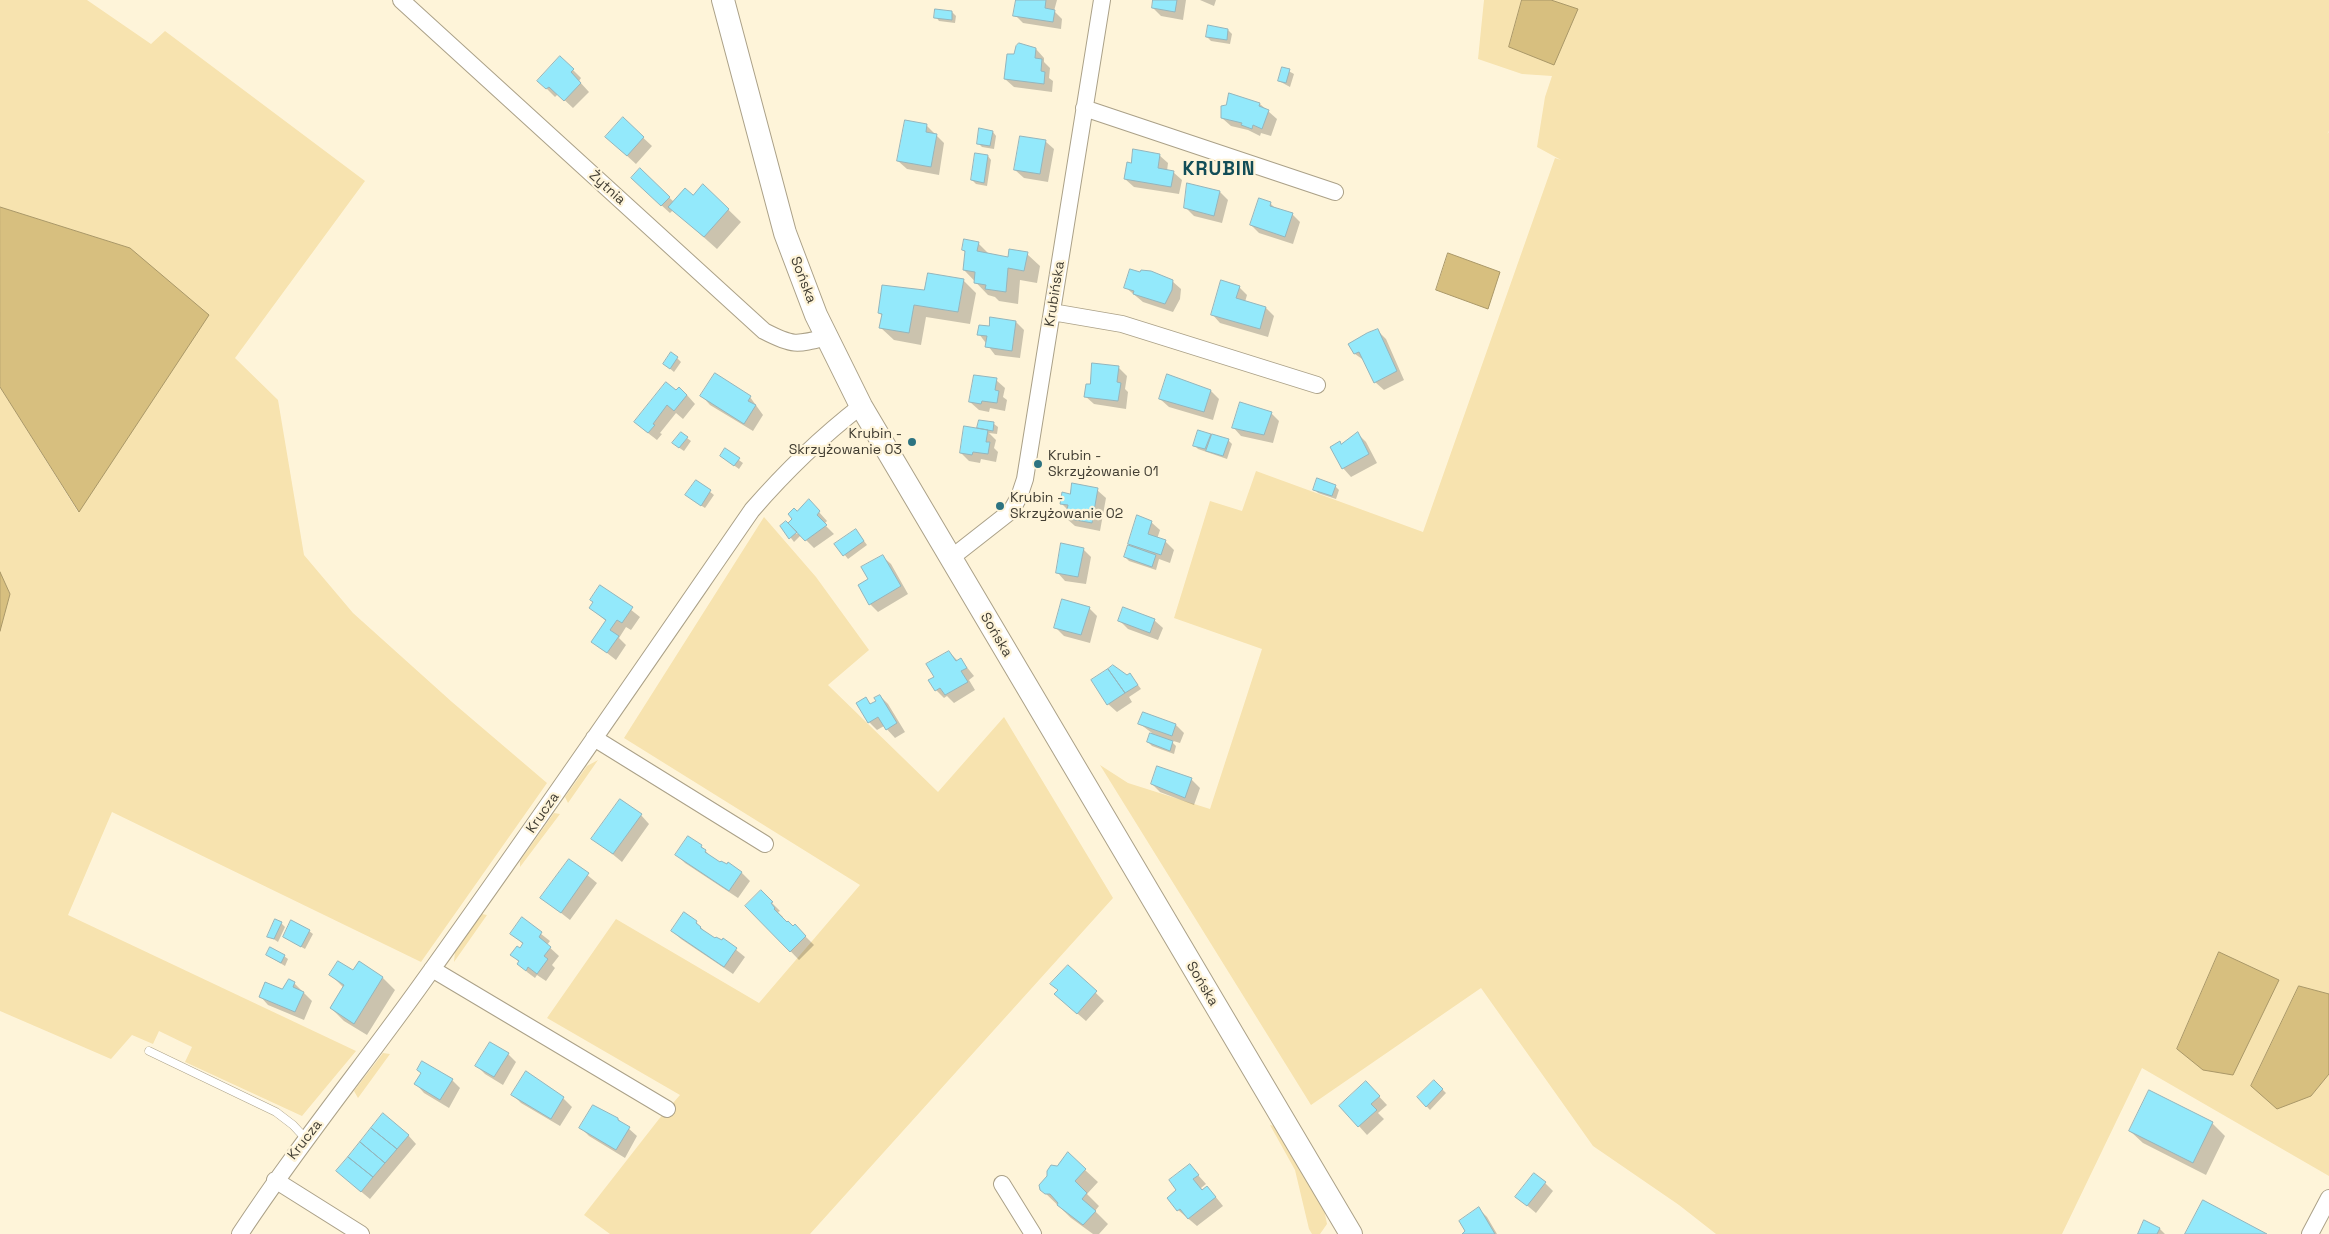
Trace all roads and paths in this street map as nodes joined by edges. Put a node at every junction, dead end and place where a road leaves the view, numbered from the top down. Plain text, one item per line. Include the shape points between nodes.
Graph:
1 (401, 0) edge
2 (723, 0) edge
3 (1102, 0) edge
4 (1084, 108) junction
5 (1335, 192) dead end
6 (1052, 312) junction
7 (828, 337) junction
8 (1317, 386) dead end
9 (861, 406) junction
10 (950, 558) junction
11 (594, 738) junction
12 (765, 844) dead end
13 (432, 969) junction
14 (149, 1051) dead end
15 (667, 1109) dead end
16 (306, 1139) junction
17 (276, 1180) junction
18 (1002, 1184) dead end
19 (2329, 1198) edge
20 (1345, 1232) edge
21 (240, 1234) edge
22 (361, 1234) edge
23 (1033, 1234) edge
24 (2310, 1234) edge

1 - 7 street, Żytnia via 764,331 781,340 799,344
2 - 7 street, Sońska via 784,233
3 - 4 street, Krubińska
4 - 5 street
4 - 6 street, Krubińska
6 - 8 street via 1122,324
6 - 10 street, Krubińska via 1025,479 1019,497 1011,511
7 - 9 street, Sońska
9 - 10 street, Sońska
9 - 11 street, Krucza via 783,475 752,510
10 - 20 street, Sońska
11 - 12 street
11 - 13 street, Krucza
13 - 15 street
13 - 16 street, Krucza
14 - 16 lane via 276,1112
16 - 17 street, Krucza
17 - 21 street, Krucza
17 - 22 street
18 - 23 street
19 - 24 street

